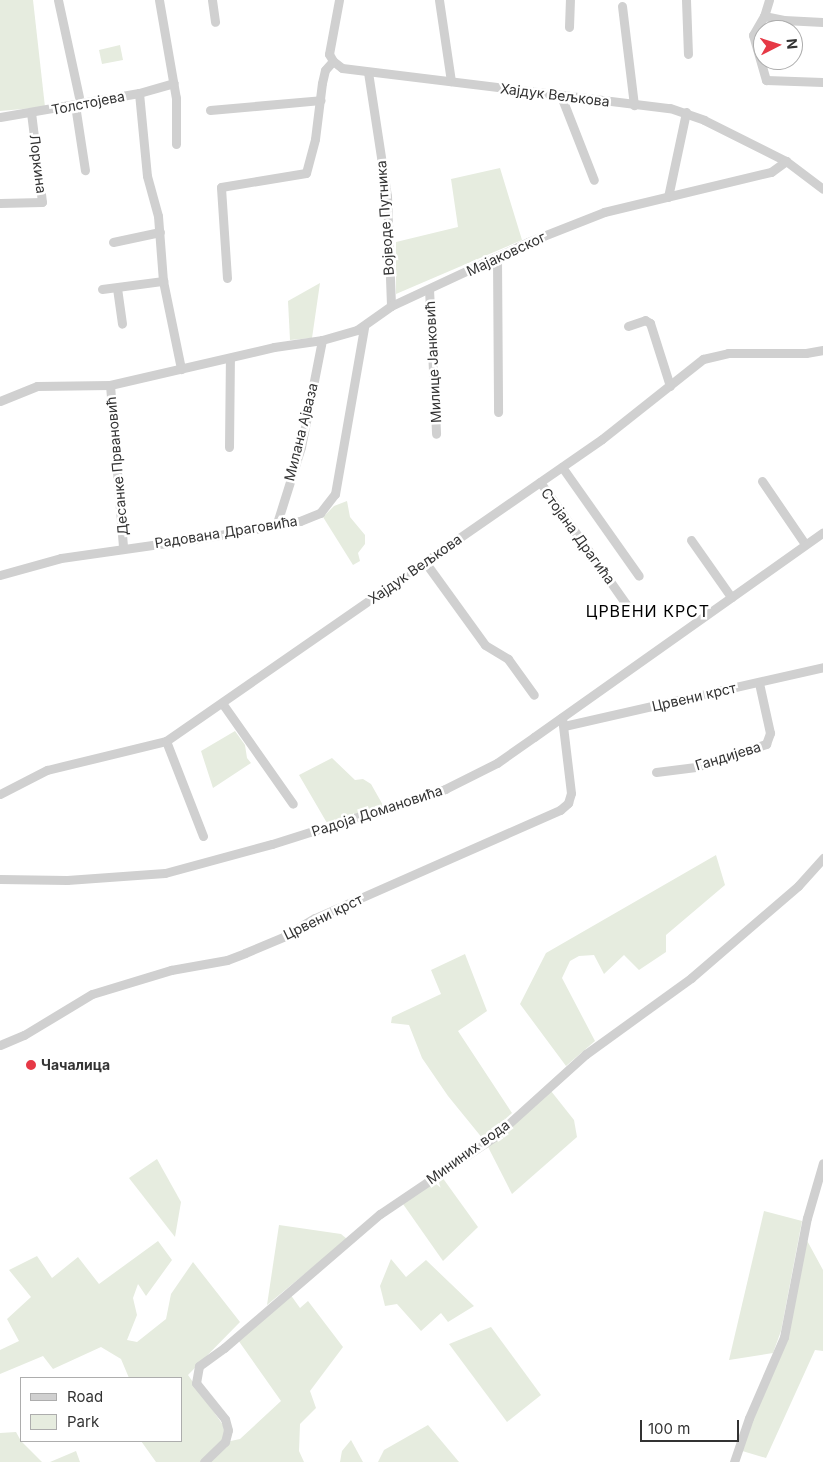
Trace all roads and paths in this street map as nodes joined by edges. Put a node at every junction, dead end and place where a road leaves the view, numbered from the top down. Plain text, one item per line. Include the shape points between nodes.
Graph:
1 (58, 0) edge
2 (159, 0) edge
3 (212, 0) edge
4 (339, 0) edge
5 (441, 0) edge
6 (570, 0) edge
7 (686, 0) edge
8 (768, 0) edge
9 (622, 6) dead end
10 (764, 16) junction
11 (215, 22) dead end
12 (823, 22) edge
13 (569, 27) dead end
14 (688, 54) dead end
15 (332, 61) junction
16 (368, 72) junction
17 (451, 81) junction
18 (823, 82) edge
19 (174, 83) junction
20 (138, 93) junction
21 (561, 96) junction
22 (320, 100) junction
23 (77, 101) junction
24 (634, 105) junction
25 (210, 110) dead end
26 (686, 112) junction
27 (31, 113) junction
28 (0, 117) edge
29 (176, 144) dead end
30 (786, 161) junction
31 (85, 170) dead end
32 (594, 180) dead end
33 (823, 189) edge
34 (668, 197) junction
35 (0, 203) edge
36 (160, 232) junction
37 (113, 242) dead end
38 (497, 258) junction
39 (227, 278) dead end
40 (163, 281) junction
41 (117, 288) junction
42 (102, 289) dead end
43 (429, 289) junction
44 (391, 306) junction
45 (122, 324) dead end
46 (628, 326) dead end
47 (364, 327) junction
48 (322, 340) junction
49 (823, 350) edge
50 (230, 358) junction
51 (180, 369) junction
52 (110, 385) junction
53 (670, 386) junction
54 (0, 402) edge
55 (498, 412) dead end
56 (436, 434) dead end
57 (229, 447) dead end
58 (562, 467) junction
59 (762, 480) dead end
60 (540, 482) junction
61 (277, 523) junction
62 (823, 532) edge
63 (691, 540) dead end
64 (804, 544) junction
65 (123, 548) junction
66 (425, 562) junction
67 (0, 574) edge
68 (639, 576) dead end
69 (731, 598) junction
70 (633, 614) dead end
71 (823, 667) edge
72 (759, 683) junction
73 (534, 695) dead end
74 (222, 703) junction
75 (563, 722) junction
76 (166, 741) junction
77 (656, 772) dead end
78 (0, 794) edge
79 (293, 804) dead end
80 (203, 836) dead end
81 (823, 858) edge
82 (0, 879) edge
83 (0, 1045) edge
84 (823, 1163) edge
85 (204, 1462) edge
86 (734, 1462) edge

1 - 23 street
2 - 19 street
3 - 11 street
4 - 15 street via 329,46
5 - 17 street
6 - 13 street
7 - 14 street
8 - 10 street
9 - 24 street
10 - 12 street
10 - 18 street via 752,35 766,80
15 - 16 street, Хајдук Вељкова via 342,68
15 - 22 street via 325,70
16 - 17 street, Хајдук Вељкова
16 - 44 street, Војводе Путника via 387,196
17 - 21 street, Хајдук Вељкова
19 - 20 street, Толстојева
19 - 29 street
20 - 23 street, Толстојева
20 - 36 street via 147,176
21 - 24 street, Хајдук Вељкова
21 - 32 street
22 - 25 street
22 - 39 street via 314,139 303,176 221,187
23 - 27 street, Толстојева
23 - 31 street
24 - 26 street, Хајдук Вељкова
26 - 30 street, Хајдук Вељкова
26 - 34 street
27 - 28 street, Толстојева
27 - 35 street, Лоркина via 42,202
30 - 33 street, Хајдук Вељкова
30 - 34 street, Мајаковског via 771,172
34 - 38 street, Мајаковског via 604,212
36 - 37 street
36 - 40 street
38 - 43 street, Мајаковског
38 - 55 street
40 - 41 street
40 - 51 street
41 - 42 street
41 - 45 street
43 - 44 street, Мајаковског
43 - 56 street, Милице Јанковић
44 - 47 street, Мајаковског
46 - 53 street via 645,320 650,323
47 - 48 street, Мајаковског
47 - 61 street, Радована Драговића via 335,494 324,509 313,516
48 - 50 street, Мајаковског
48 - 61 street, Милана Ајваза via 301,447
49 - 53 street, Хајдук Вељкова via 714,355 703,359
50 - 51 street, Мајаковског
50 - 57 street
51 - 52 street, Мајаковског
52 - 54 street, Мајаковског via 37,386
52 - 65 street, Десанке Првановић
53 - 58 street, Хајдук Вељкова
58 - 60 street, Хајдук Вељкова
58 - 68 street
59 - 64 street
60 - 66 street, Хајдук Вељкова
60 - 70 street, Стојана Драгића
61 - 65 street, Радована Драговића
62 - 64 street, Радоја Домановића
63 - 69 street
64 - 69 street, Радоја Домановића
65 - 67 street, Радована Драговића via 61,558
66 - 73 street via 485,645 508,659
66 - 74 street, Хајдук Вељкова
69 - 75 street, Радоја Домановића
71 - 72 street, Црвени крст
72 - 75 street, Црвени крст
72 - 77 street, Гандијева via 770,733 766,744 696,766
74 - 76 street, Хајдук Вељкова
74 - 79 street
75 - 82 street, Радоја Домановића via 497,763 445,789 230,856 146,876
75 - 83 street, Црвени крст via 571,793 560,810 315,918 284,937 245,953 226,960 171,970 92,994
76 - 78 street, Хајдук Вељкова via 47,770
76 - 80 street
81 - 85 street, Мининих вода via 764,917 691,978 586,1054 494,1138 380,1214 199,1366 196,1384 225,1419 228,1430 225,1442
84 - 86 street via 807,1218 784,1337

